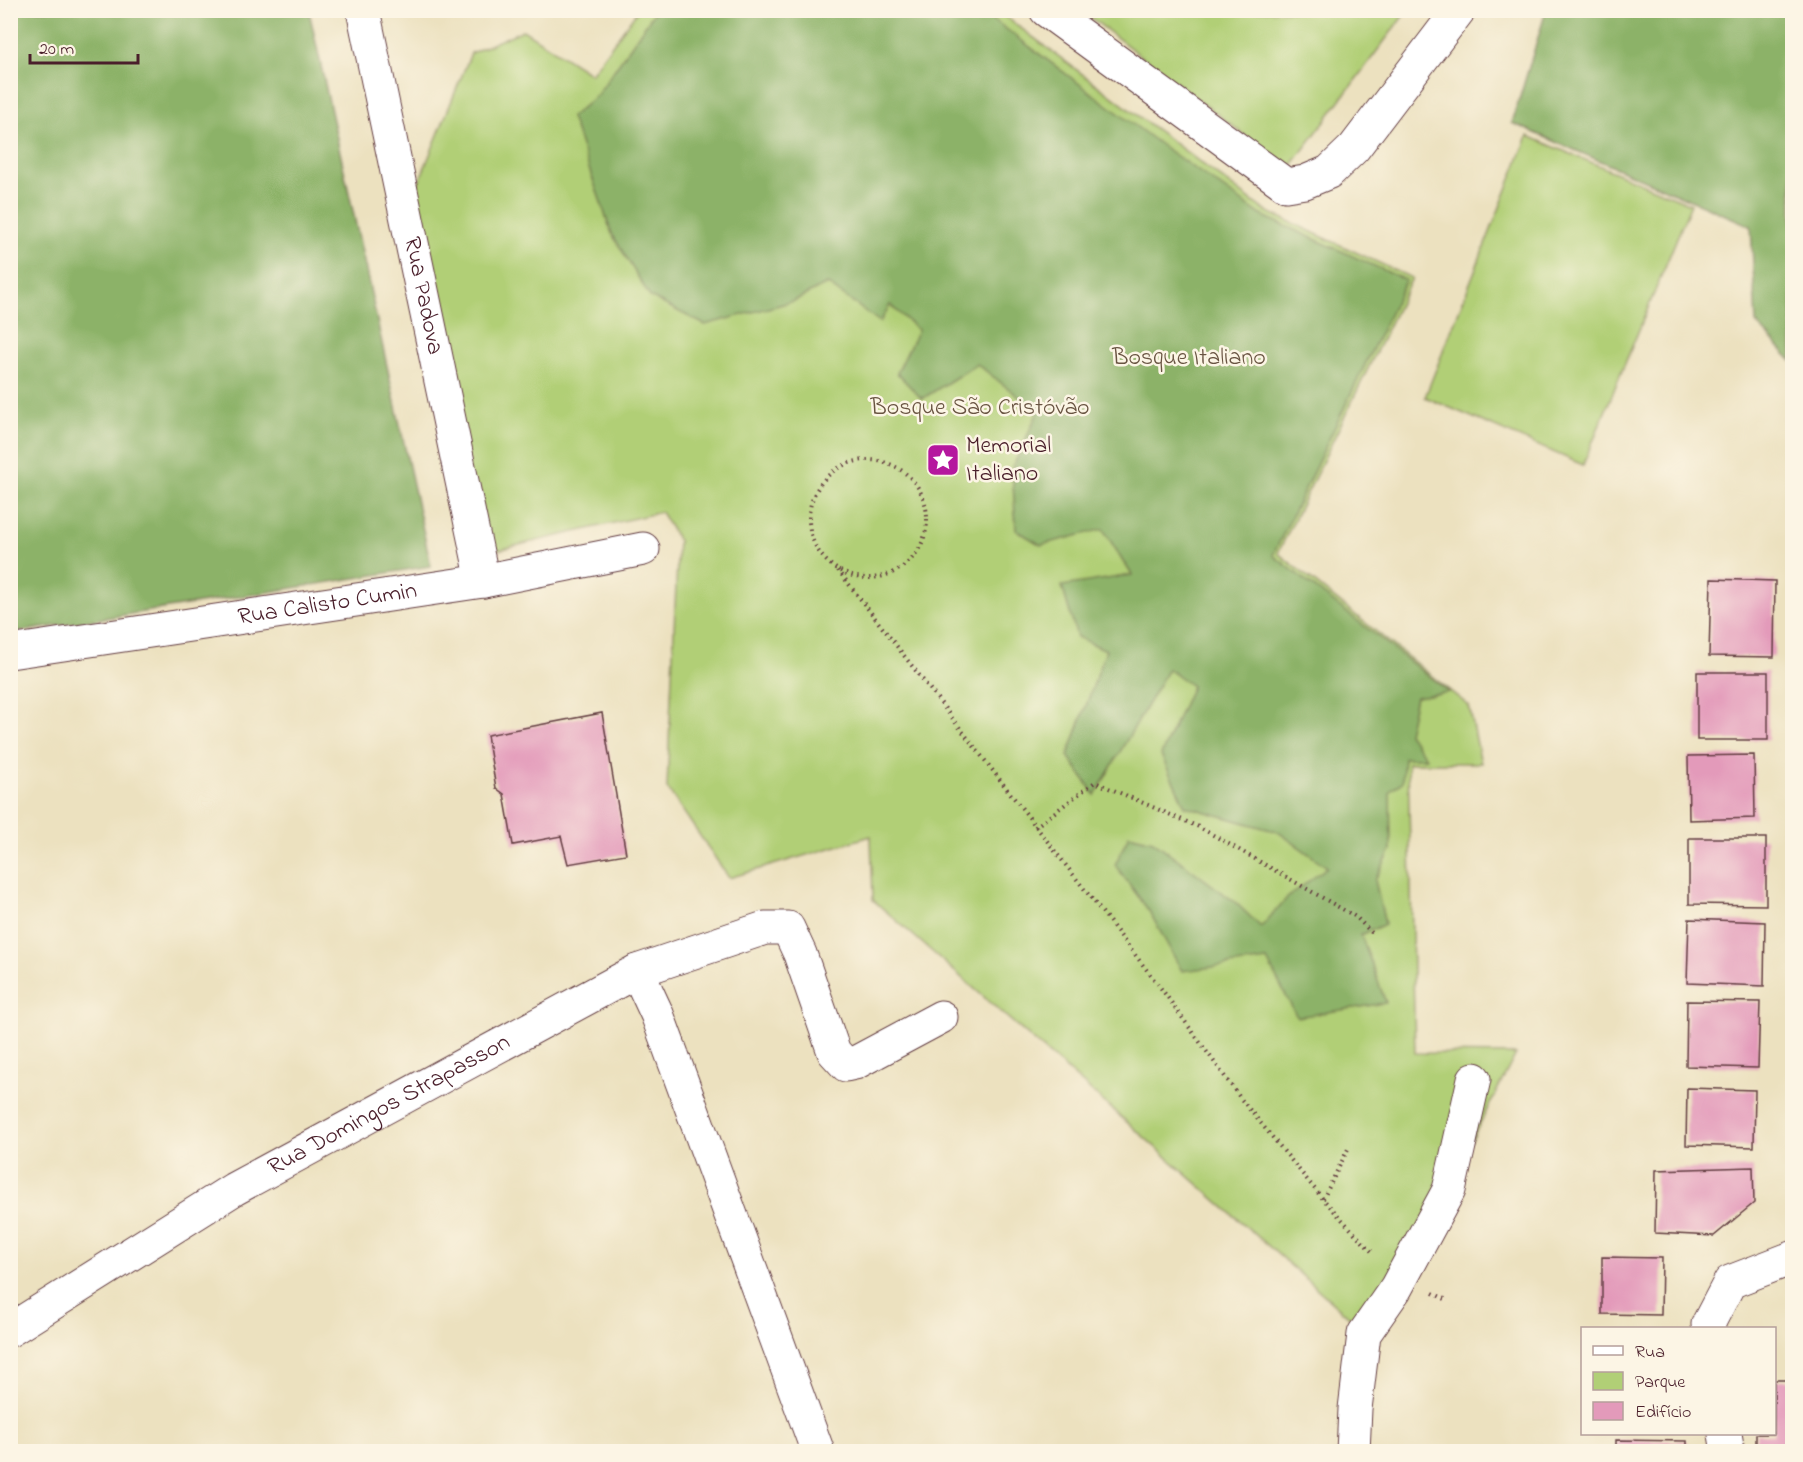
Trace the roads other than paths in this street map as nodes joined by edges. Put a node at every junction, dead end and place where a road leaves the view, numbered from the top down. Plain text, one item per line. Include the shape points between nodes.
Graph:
1 (363, 10) edge
2 (1046, 10) edge
3 (1460, 10) edge
4 (644, 549) dead end
5 (483, 581) junction
6 (10, 652) edge
7 (637, 971) junction
8 (941, 1017) dead end
9 (1474, 1079) dead end
10 (1792, 1258) edge
11 (1709, 1327) edge
12 (10, 1330) edge
13 (1725, 1435) edge
14 (818, 1452) edge
15 (1353, 1452) edge
16 (1728, 1452) edge

1 - 5 street, Rua Padova
2 - 3 street via 1286,185 1329,172 1354,148
4 - 5 street, Rua Calisto Cumin
5 - 6 street, Rua Calisto Cumin
7 - 8 street, Rua Domingos Strapasson via 765,928 788,928 834,1053 846,1065 855,1064
7 - 12 street, Rua Domingos Strapasson via 234,1189
7 - 14 street via 657,1014
9 - 15 street via 1449,1190 1403,1276 1364,1334
10 - 11 street via 1730,1282
13 - 16 street

